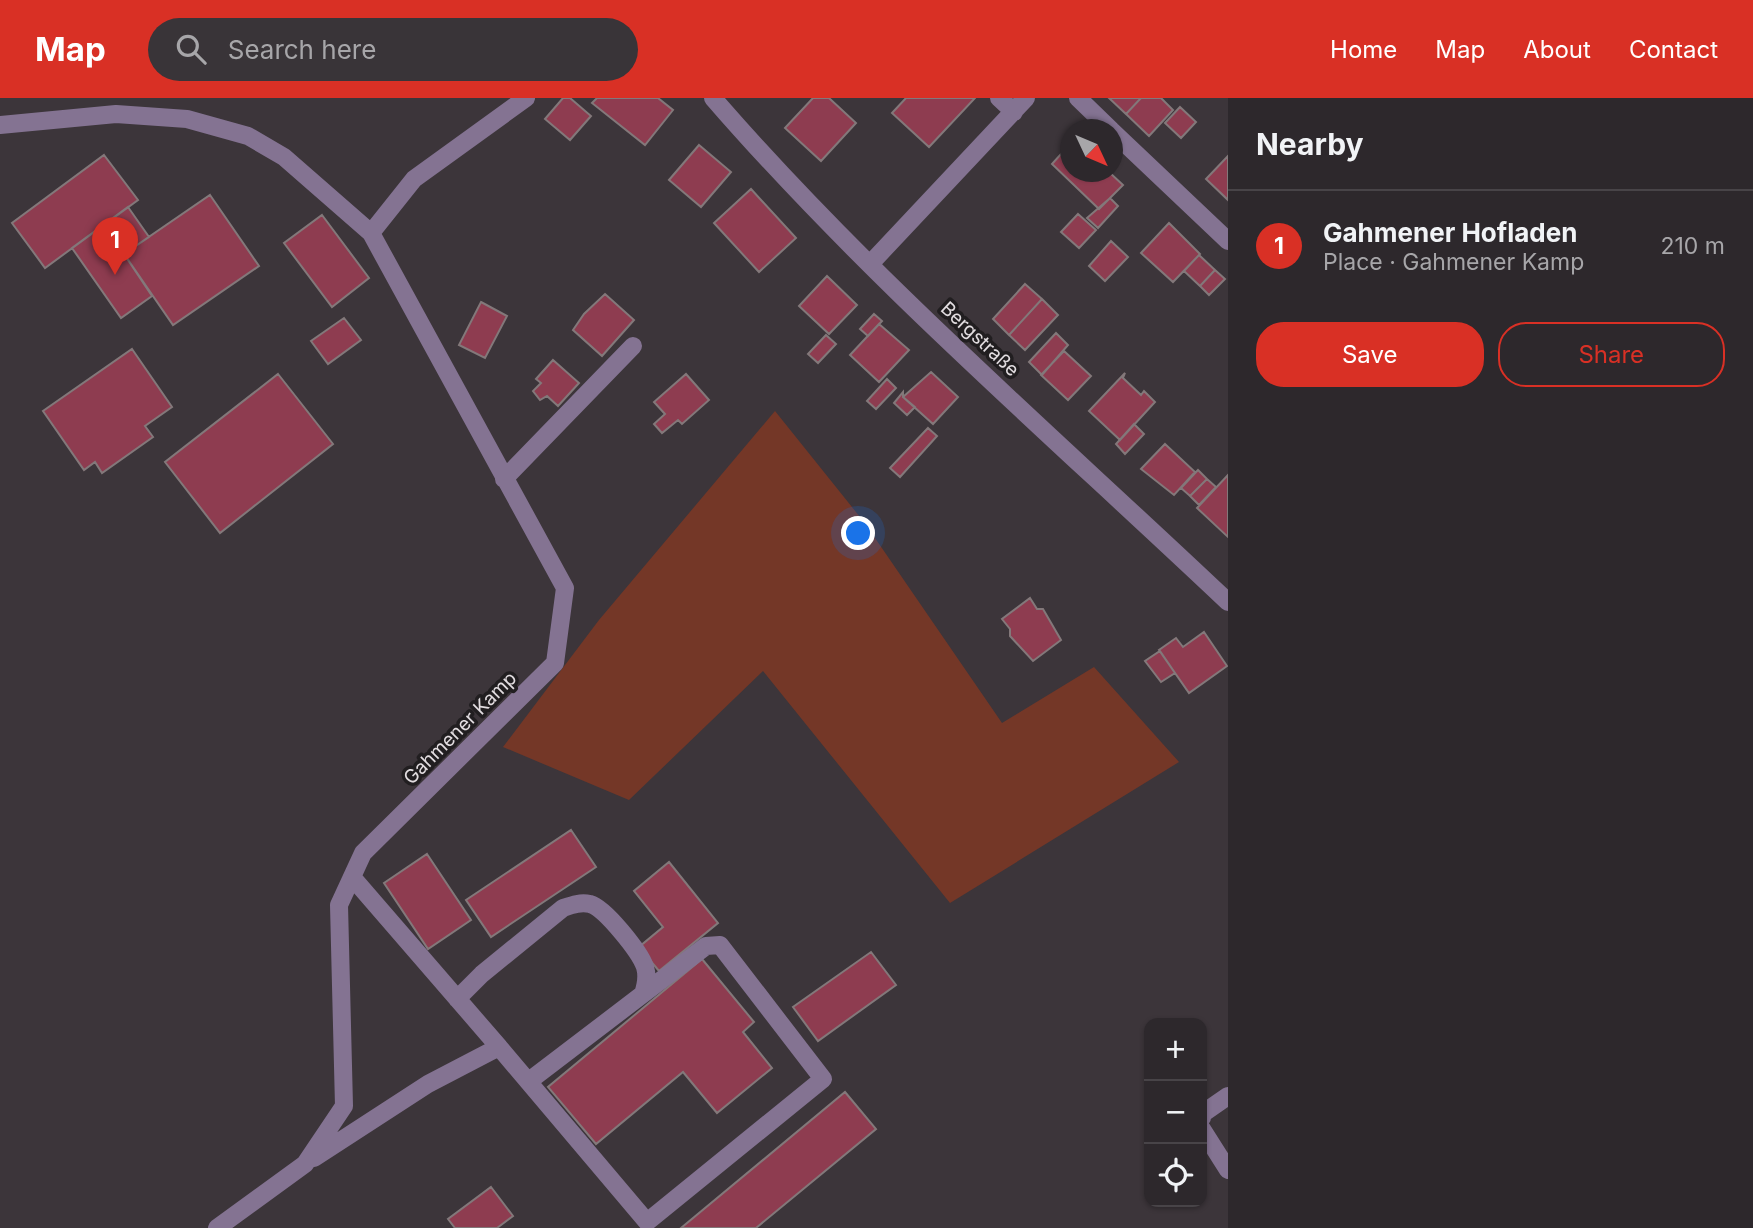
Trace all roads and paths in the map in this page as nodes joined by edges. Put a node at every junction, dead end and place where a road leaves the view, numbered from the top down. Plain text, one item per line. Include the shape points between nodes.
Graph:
1 (526, 98) edge
2 (713, 98) edge
3 (999, 98) edge
4 (1026, 98) edge
5 (1078, 98) edge
6 (1014, 112) junction
7 (1100, 119) edge
8 (0, 125) edge
9 (1123, 141) edge
10 (371, 233) junction
11 (1228, 242) edge
12 (870, 264) junction
13 (633, 346) dead end
14 (504, 479) junction
15 (1228, 601) edge
16 (352, 877) junction
17 (643, 994) junction
18 (457, 999) junction
19 (499, 1047) junction
20 (529, 1081) junction
21 (1228, 1097) edge
22 (1207, 1111) edge
23 (1207, 1137) edge
24 (305, 1164) junction
25 (1228, 1170) edge
26 (217, 1228) edge

1 - 10 street via 414,179
2 - 12 street, Bergstraße via 779,174
3 - 6 street
4 - 6 street
5 - 7 street
6 - 12 street
8 - 10 street, Gahmener Kamp via 116,114 187,120 248,136 284,157
9 - 11 street
10 - 14 street, Gahmener Kamp
12 - 15 street, Bergstraße
13 - 14 street
14 - 16 street, Gahmener Kamp via 565,589 555,663 363,853
16 - 18 street
16 - 24 street, Gahmener Kamp via 339,905 344,1106
17 - 18 street via 647,981 635,951 605,913 579,903 563,908
17 - 20 street
17 - 20 street via 706,946 720,946 823,1079 647,1222
18 - 19 street
19 - 20 street
19 - 24 street via 428,1084
21 - 22 street
23 - 25 street
24 - 26 street, Gahmener Kamp

